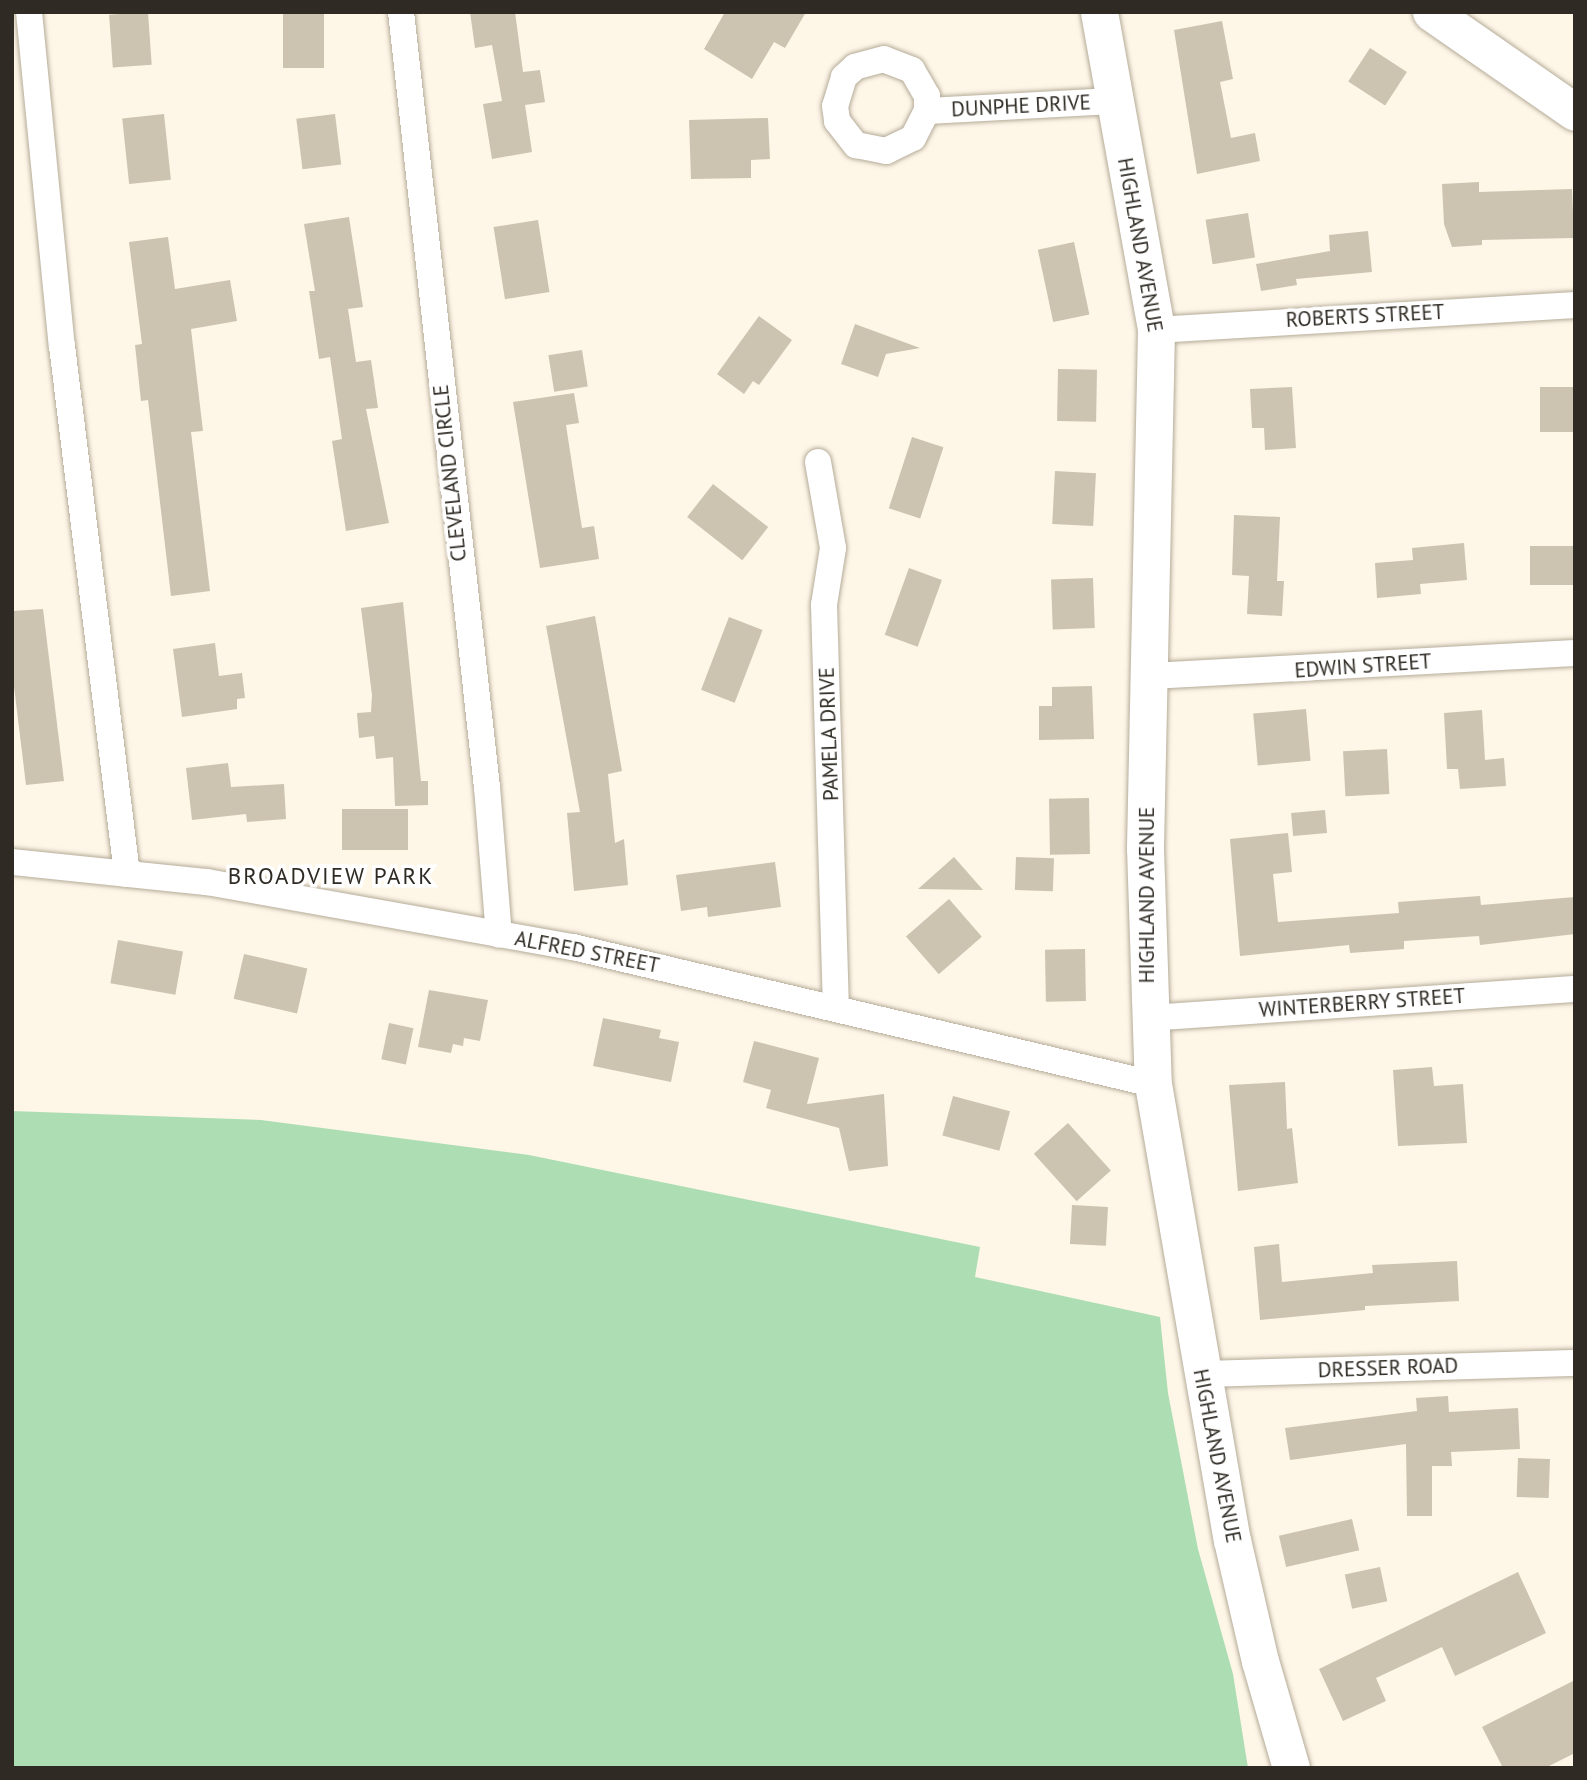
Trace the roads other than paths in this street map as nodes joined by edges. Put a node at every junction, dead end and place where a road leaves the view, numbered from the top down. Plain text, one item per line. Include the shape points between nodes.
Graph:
1 (29, 12) edge
2 (401, 12) edge
3 (1099, 12) edge
4 (1431, 12) edge
5 (1114, 101) junction
6 (927, 111) dead end
7 (1575, 112) edge
8 (1575, 305) edge
9 (1156, 330) junction
10 (818, 462) dead end
11 (1575, 653) edge
12 (1150, 676) junction
13 (12, 862) edge
14 (127, 874) junction
15 (499, 935) junction
16 (1575, 989) edge
17 (836, 1007) junction
18 (1149, 1018) junction
19 (1153, 1084) junction
20 (1575, 1363) edge
21 (1201, 1374) junction
22 (1291, 1768) edge

1 - 14 street via 62,346
2 - 15 street, CLEVELAND CIRCLE via 487,787
3 - 5 street, HIGHLAND AVENUE
4 - 7 street
5 - 6 street, DUNPHE DRIVE
5 - 9 street, HIGHLAND AVENUE
8 - 9 street, ROBERTS STREET
9 - 12 street, HIGHLAND AVENUE
10 - 17 street, PAMELA DRIVE via 833,548 824,605
11 - 12 street, EDWIN STREET
12 - 18 street, HIGHLAND AVENUE via 1145,848
13 - 14 street, ALFRED STREET
14 - 15 street, ALFRED STREET via 207,883
15 - 17 street, ALFRED STREET
16 - 18 street, WINTERBERRY STREET
17 - 19 street, ALFRED STREET
18 - 19 street, HIGHLAND AVENUE
19 - 21 street, HIGHLAND AVENUE
20 - 21 street, DRESSER ROAD
21 - 22 street, HIGHLAND AVENUE via 1254,1634

